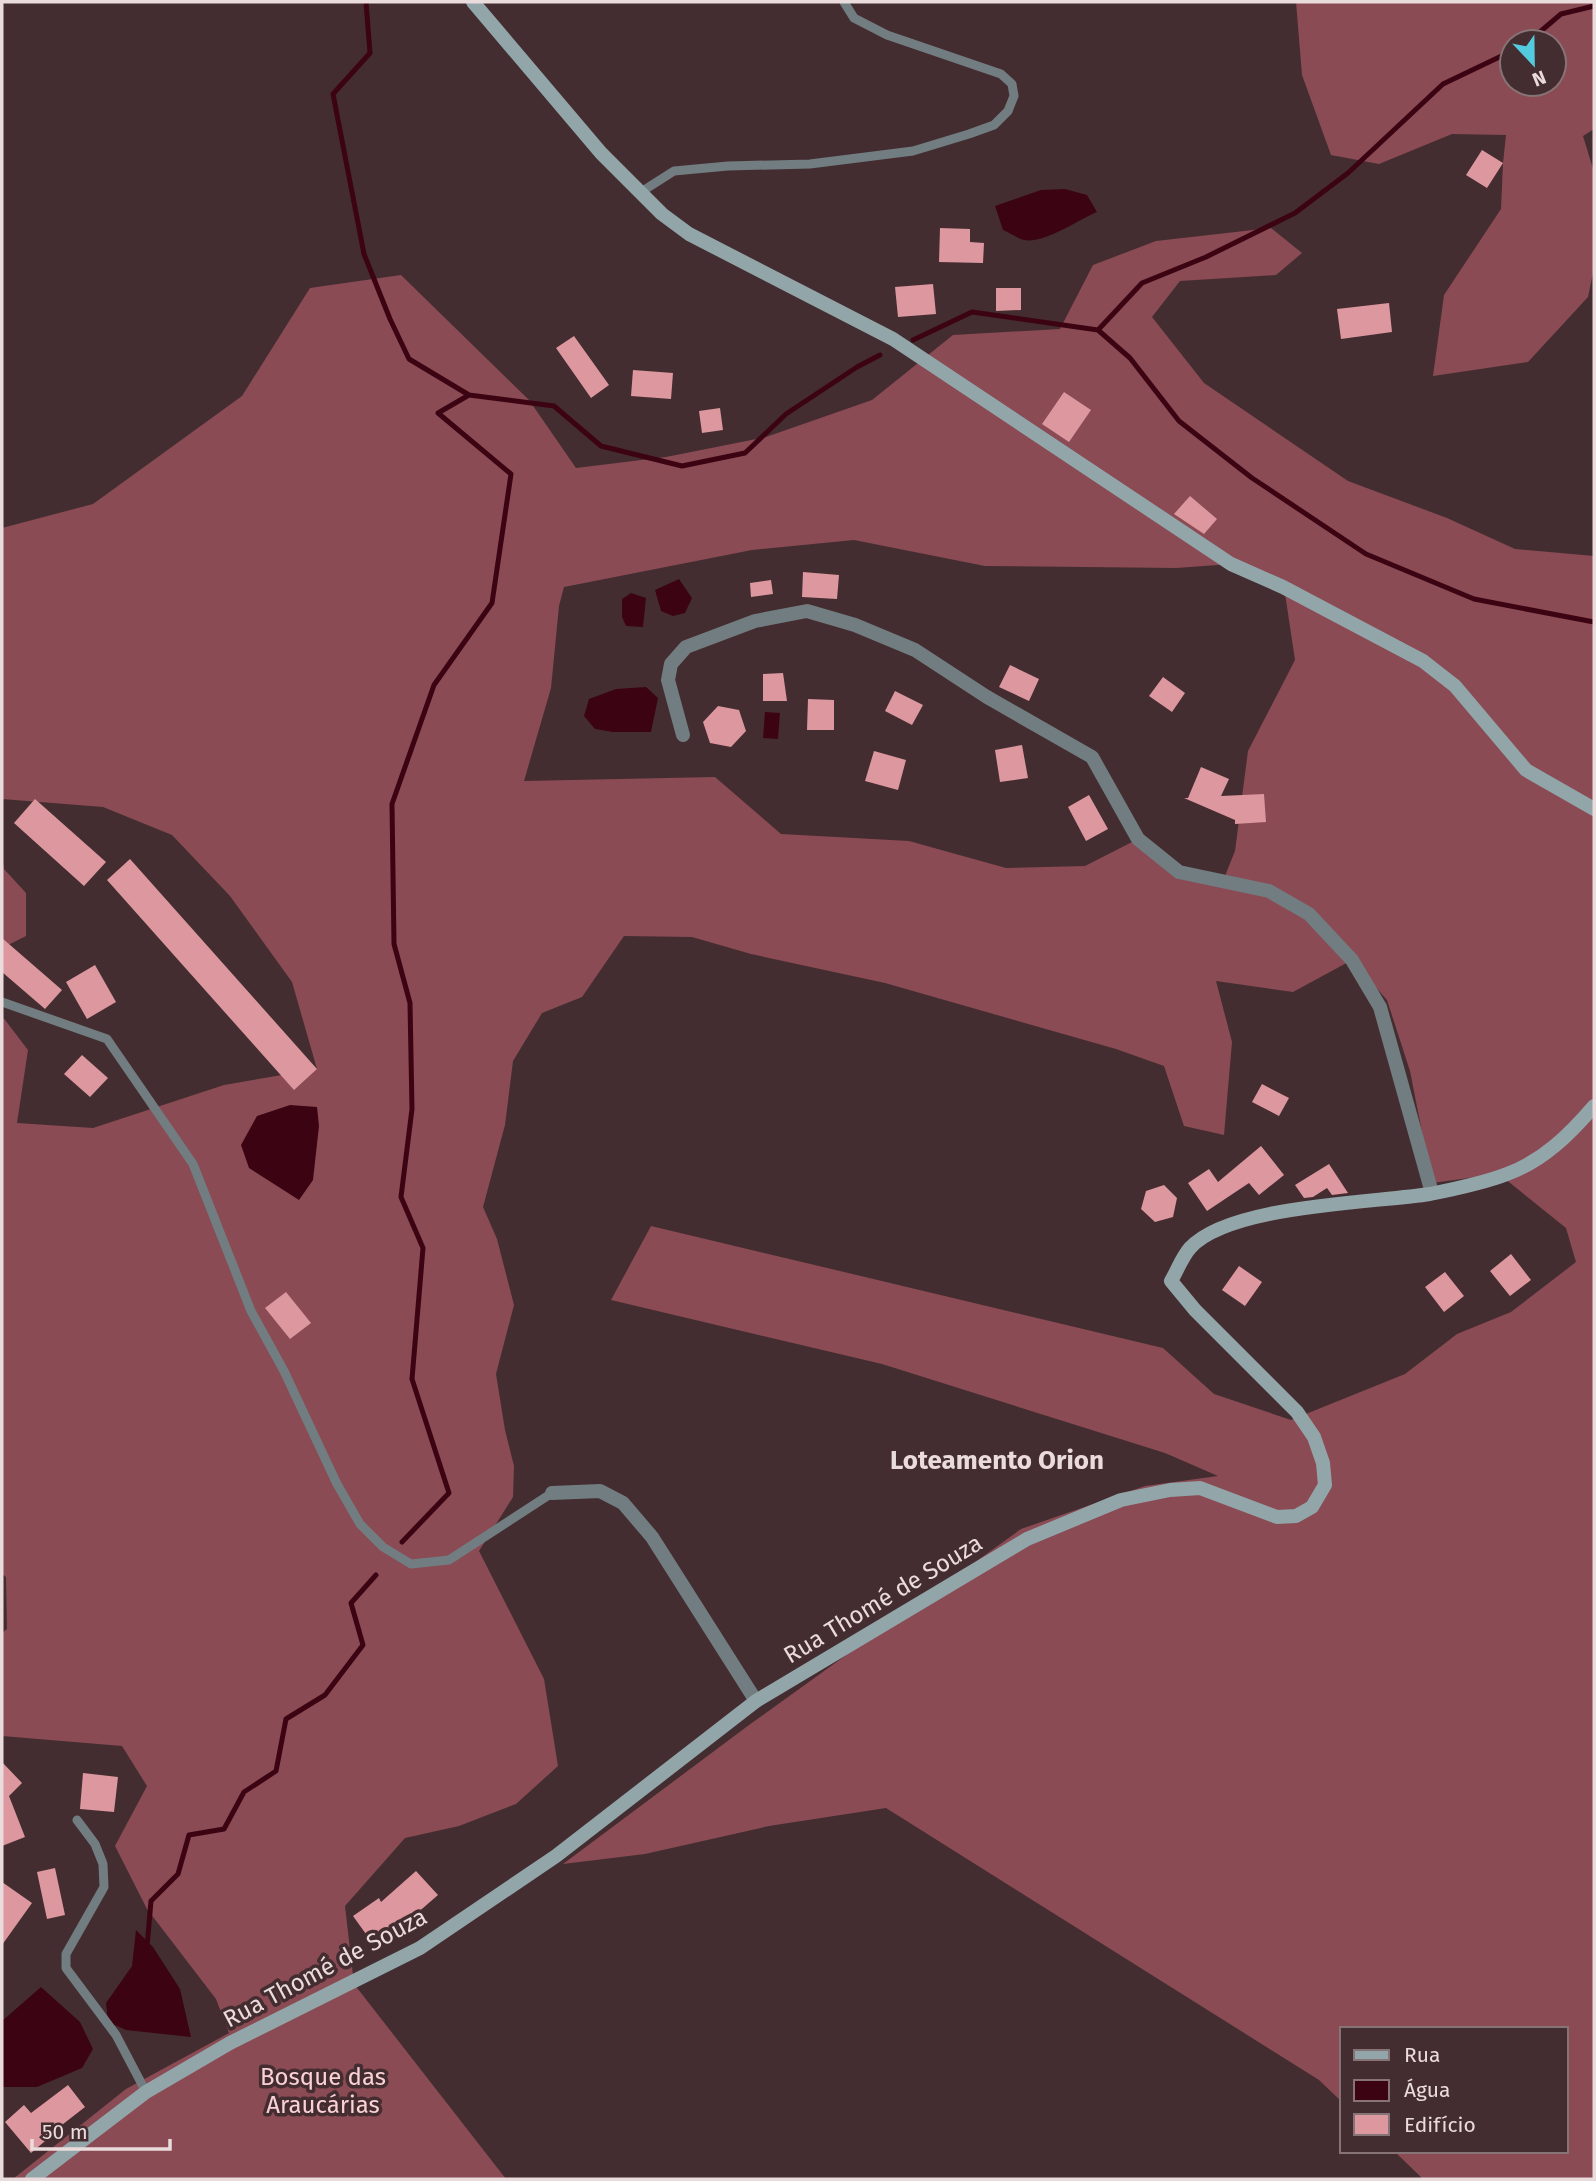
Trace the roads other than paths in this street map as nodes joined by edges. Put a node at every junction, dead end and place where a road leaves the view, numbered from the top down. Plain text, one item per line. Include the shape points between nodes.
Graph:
1 (473, 2) edge
2 (844, 2) edge
3 (641, 192) junction
4 (683, 735) dead end
5 (1594, 809) edge
6 (2, 1002) edge
7 (1594, 1106) edge
8 (1432, 1193) junction
9 (552, 1493) joint
10 (756, 1701) junction
11 (78, 1820) dead end
12 (146, 2092) junction
13 (32, 2179) edge

1 - 3 street via 601,153
2 - 3 lane via 854,18 887,35 1001,74 1012,84 1014,96 1008,111 994,125 913,151 810,164 674,171
3 - 5 street via 689,234 892,338 1231,564 1423,661 1455,686 1526,770
4 - 8 street via 668,680 671,664 687,647 755,621 807,611 915,650 1092,757 1138,839 1179,872 1269,891 1309,914 1352,960 1380,1007
6 - 9 lane via 107,1039 193,1164 251,1311 337,1484 360,1524 383,1547 411,1564 449,1560
7 - 8 street via 1569,1135 1518,1169
8 - 10 street, Rua Thomé de Souza via 1257,1216 1236,1223 1189,1248 1171,1281 1297,1412 1314,1437 1325,1486 1312,1507 1296,1516 1277,1517 1200,1488 1121,1500 1027,1539
9 - 10 street via 600,1491 624,1503 652,1537
10 - 12 street, Rua Thomé de Souza via 556,1856 420,1948 230,2043
11 - 12 lane via 103,1864 104,1888 66,1954 66,1968 116,2035
12 - 13 street, Rua Thomé de Souza

